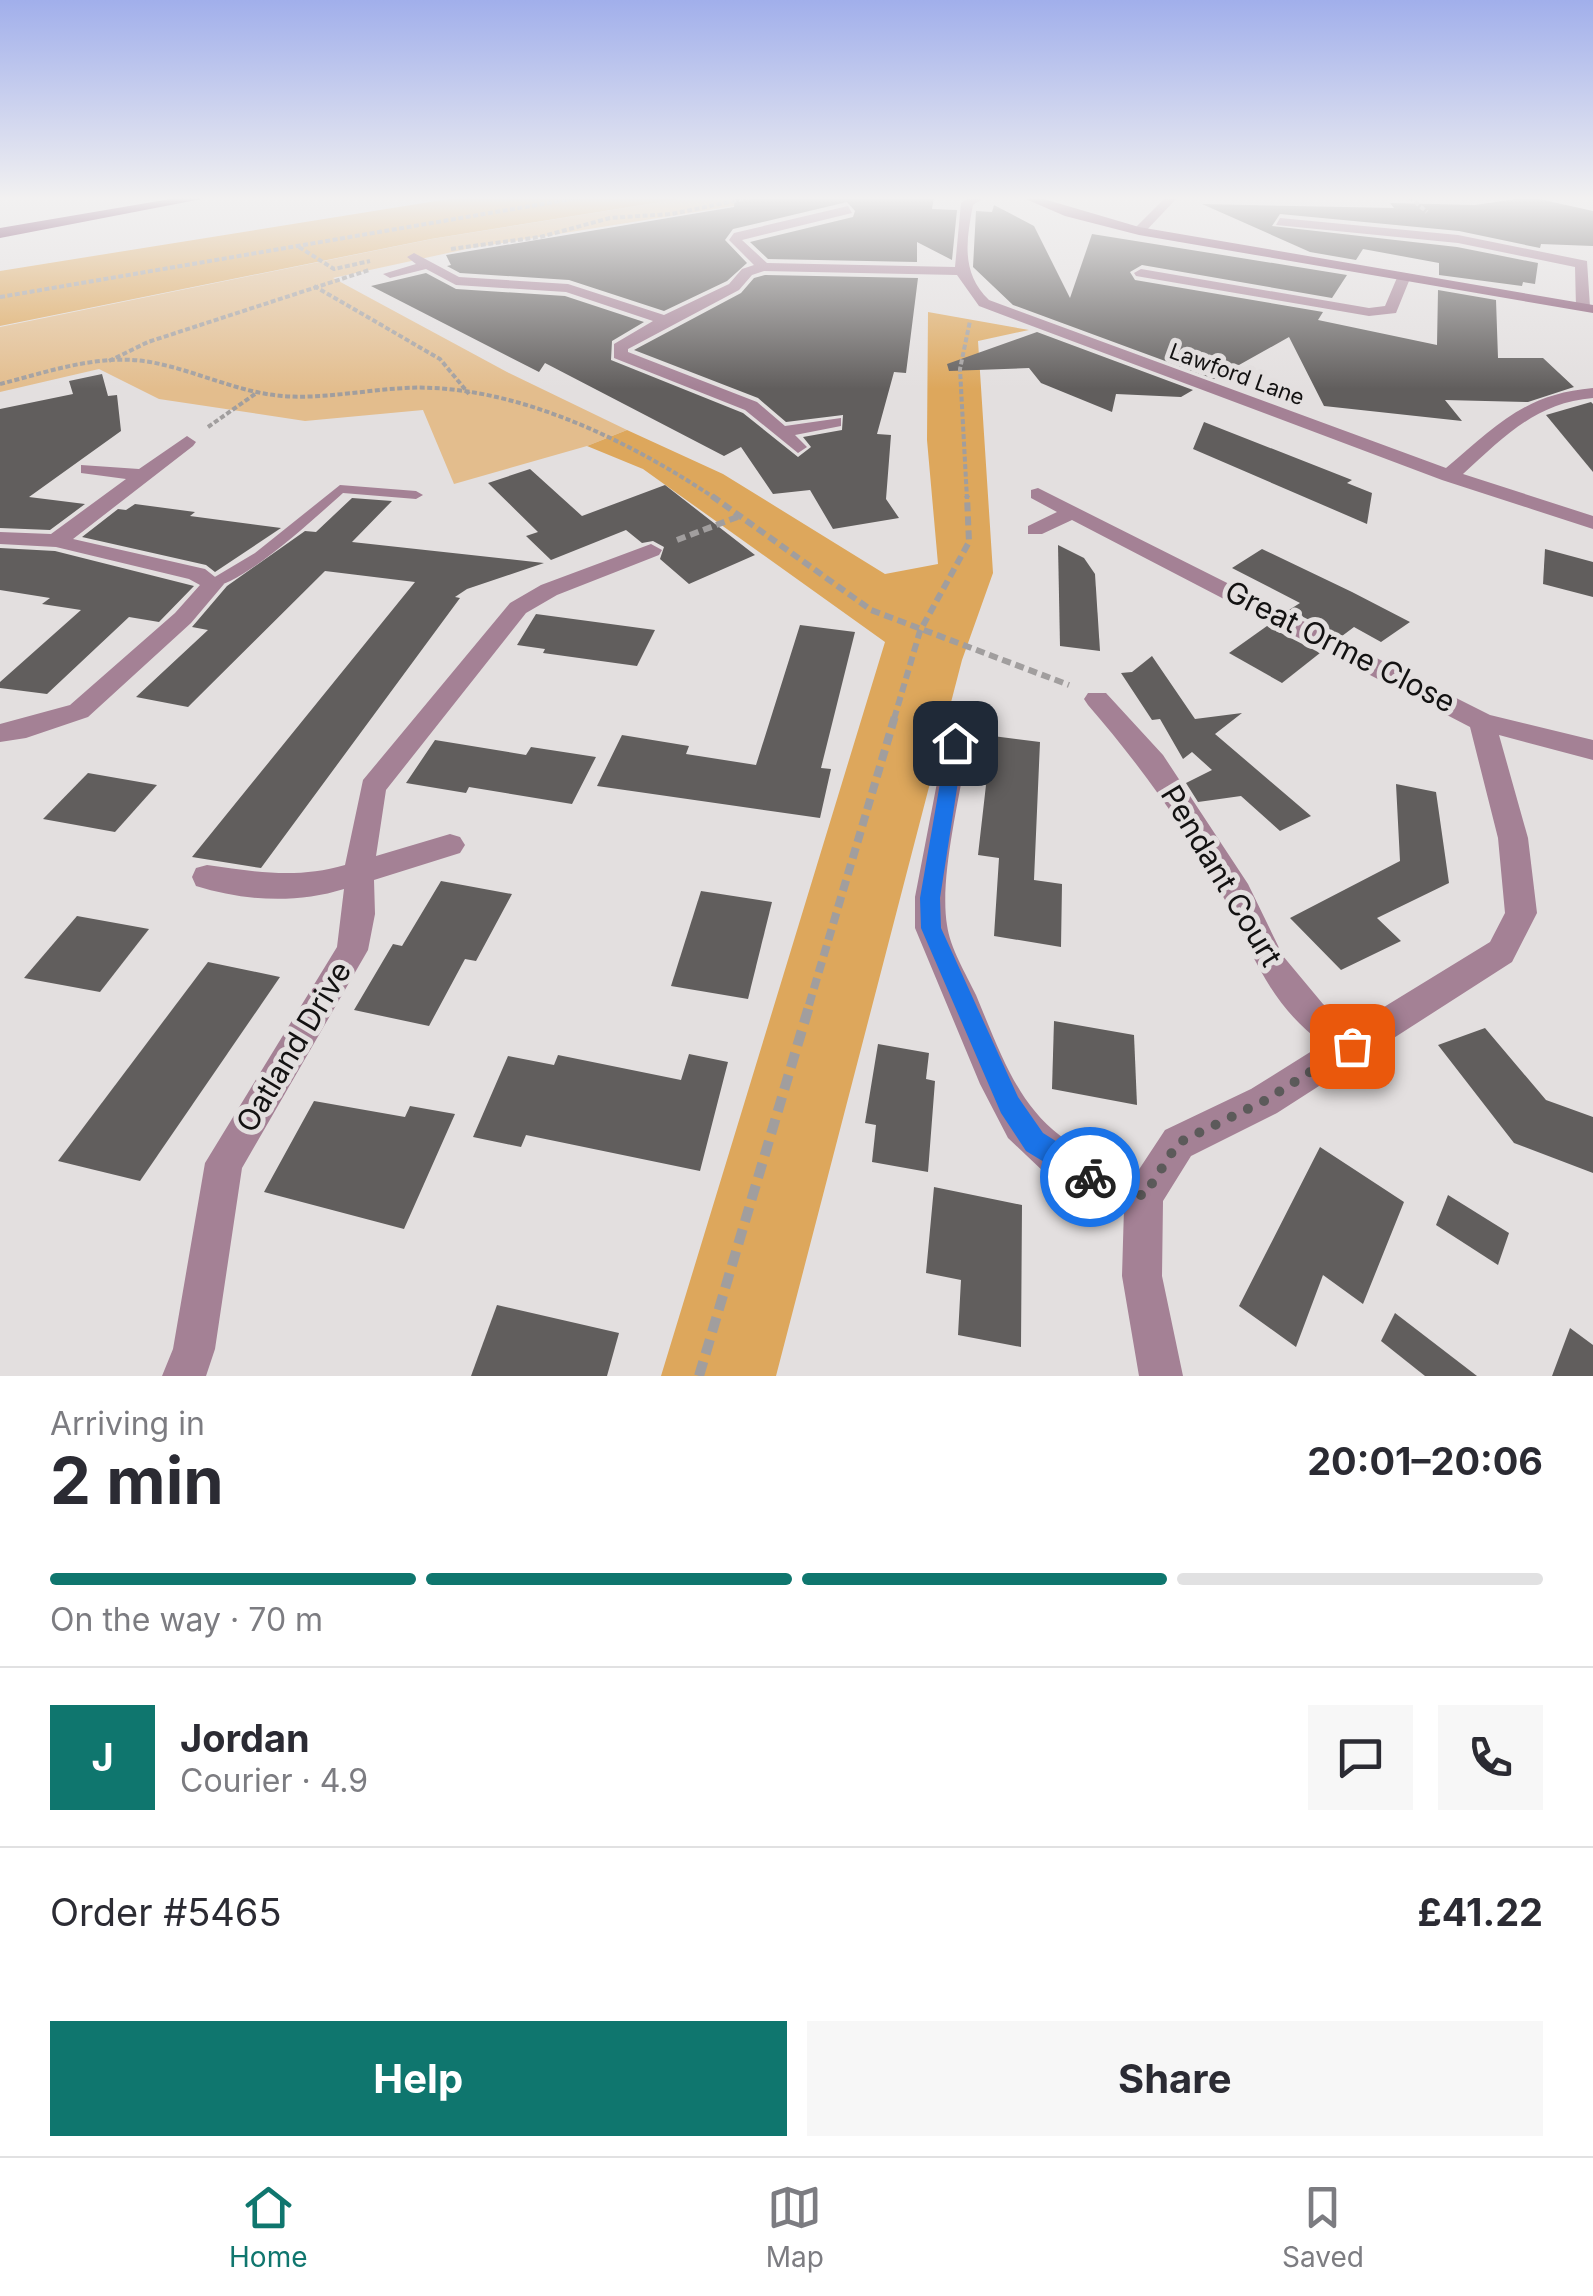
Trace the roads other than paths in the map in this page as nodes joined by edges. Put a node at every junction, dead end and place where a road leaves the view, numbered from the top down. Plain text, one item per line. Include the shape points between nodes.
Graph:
1 (756, 261) edge
2 (959, 261) edge
3 (1317, 261) edge
4 (1588, 261) edge
5 (764, 267) junction
6 (962, 271) junction
7 (390, 274) dead end
8 (1140, 274) dead end
9 (1404, 276) junction
10 (1588, 308) edge
11 (666, 320) junction
12 (1593, 392) edge
13 (835, 422) dead end
14 (784, 432) junction
15 (187, 442) road end
16 (798, 447) dead end
17 (88, 469) dead end
18 (142, 476) junction
19 (1449, 476) junction
20 (1038, 494) dead end
21 (416, 496) dead end
22 (1072, 512) junction
23 (1593, 523) edge
24 (1035, 530) dead end
25 (0, 538) edge
26 (56, 541) junction
27 (651, 550) road end
28 (213, 584) junction
29 (1097, 699) road end
30 (1482, 722) junction
31 (0, 733) edge
32 (955, 743) dead end
33 (1593, 750) edge
34 (450, 846) dead end
35 (359, 871) junction
36 (206, 878) dead end
37 (1352, 1046) junction
38 (1144, 1196) junction
39 (184, 1376) edge
40 (1160, 1376) edge

1 - 5 street
2 - 6 street
3 - 9 street
4 - 10 street
5 - 6 street
5 - 11 street
6 - 19 street, Lawford Lane via 975,295 1014,315
7 - 11 street via 418,262 467,284 568,288
8 - 9 street via 1174,287 1368,312 1392,310
9 - 10 street
11 - 14 street via 620,346 620,355 751,406
12 - 19 street via 1531,404
13 - 14 street
14 - 16 street
15 - 18 street
17 - 18 street
18 - 26 street
19 - 23 street, Lawford Lane
20 - 22 street, Great Orme Close
21 - 28 lane via 340,489 260,556
22 - 24 street
22 - 30 street, Great Orme Close
25 - 26 street
26 - 28 street via 197,574
27 - 35 street, Oatland Drive via 518,608 374,787
28 - 31 street via 78,712
29 - 37 street, Pendant Court via 1153,762 1237,894 1272,966 1311,1015
30 - 33 street
30 - 37 street, Great Orme Close via 1513,838 1521,914 1501,952
32 - 38 street via 931,928 1010,1105 1034,1142 1084,1175
34 - 35 street
35 - 36 street via 312,887
35 - 39 street, Oatland Drive via 352,950 224,1164
37 - 38 street, Great Orme Close via 1264,1101 1178,1143
38 - 40 street via 1142,1276

